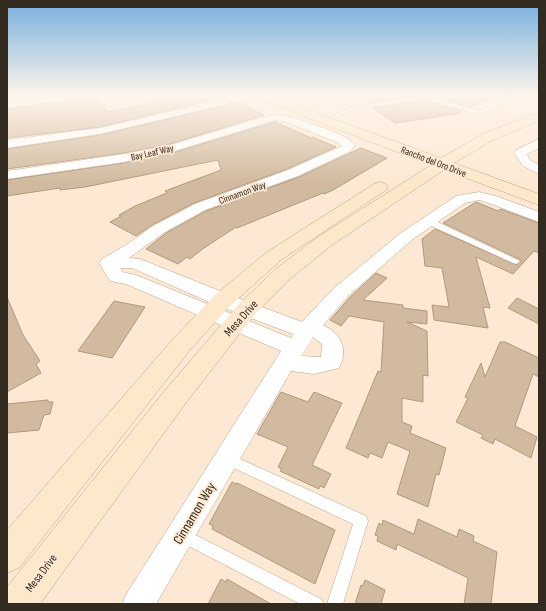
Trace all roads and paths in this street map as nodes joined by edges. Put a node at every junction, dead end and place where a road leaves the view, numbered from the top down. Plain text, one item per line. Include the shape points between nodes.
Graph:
1 (123, 126) edge
2 (246, 126) edge
3 (305, 126) edge
4 (354, 126) edge
5 (365, 126) edge
6 (490, 126) edge
7 (516, 126) edge
8 (317, 130) joint
9 (539, 143) edge
10 (7, 144) edge
11 (442, 154) junction
12 (539, 170) edge
13 (7, 175) edge
14 (539, 188) edge
15 (539, 200) edge
16 (539, 217) edge
17 (428, 222) junction
18 (516, 261) dead end
19 (229, 312) junction
20 (300, 342) junction
21 (227, 459) junction
22 (181, 534) junction
23 (7, 556) edge
24 (17, 604) edge
25 (138, 604) edge
26 (316, 604) edge
27 (335, 604) edge

1 - 10 street
2 - 13 street, Bay Leaf Way via 165,150
3 - 8 street, Bay Leaf Way
4 - 11 main road, Rancho del Oro Drive
5 - 11 main road, Rancho del Oro Drive
6 - 11 main road, Mesa Drive
7 - 11 main road, Mesa Drive
8 - 19 street, Cinnamon Way via 349,145 293,173 200,207 159,229 108,263 116,277 130,279
9 - 12 street via 520,153 522,159
11 - 14 main road, Rancho del Oro Drive
11 - 15 main road, Rancho del Oro Drive
11 - 19 main road, Mesa Drive
11 - 19 main road, Mesa Drive via 303,236 274,256
16 - 17 street, Cinnamon Way via 479,196 461,199
17 - 18 lane
17 - 20 street, Cinnamon Way via 407,236 341,292
19 - 20 street, Cinnamon Way
19 - 23 main road, Mesa Drive via 182,344
19 - 24 main road, Mesa Drive via 166,409
20 - 21 street, Cinnamon Way
21 - 22 street, Cinnamon Way
21 - 27 lane via 361,520
22 - 25 street, Cinnamon Way
22 - 26 lane

